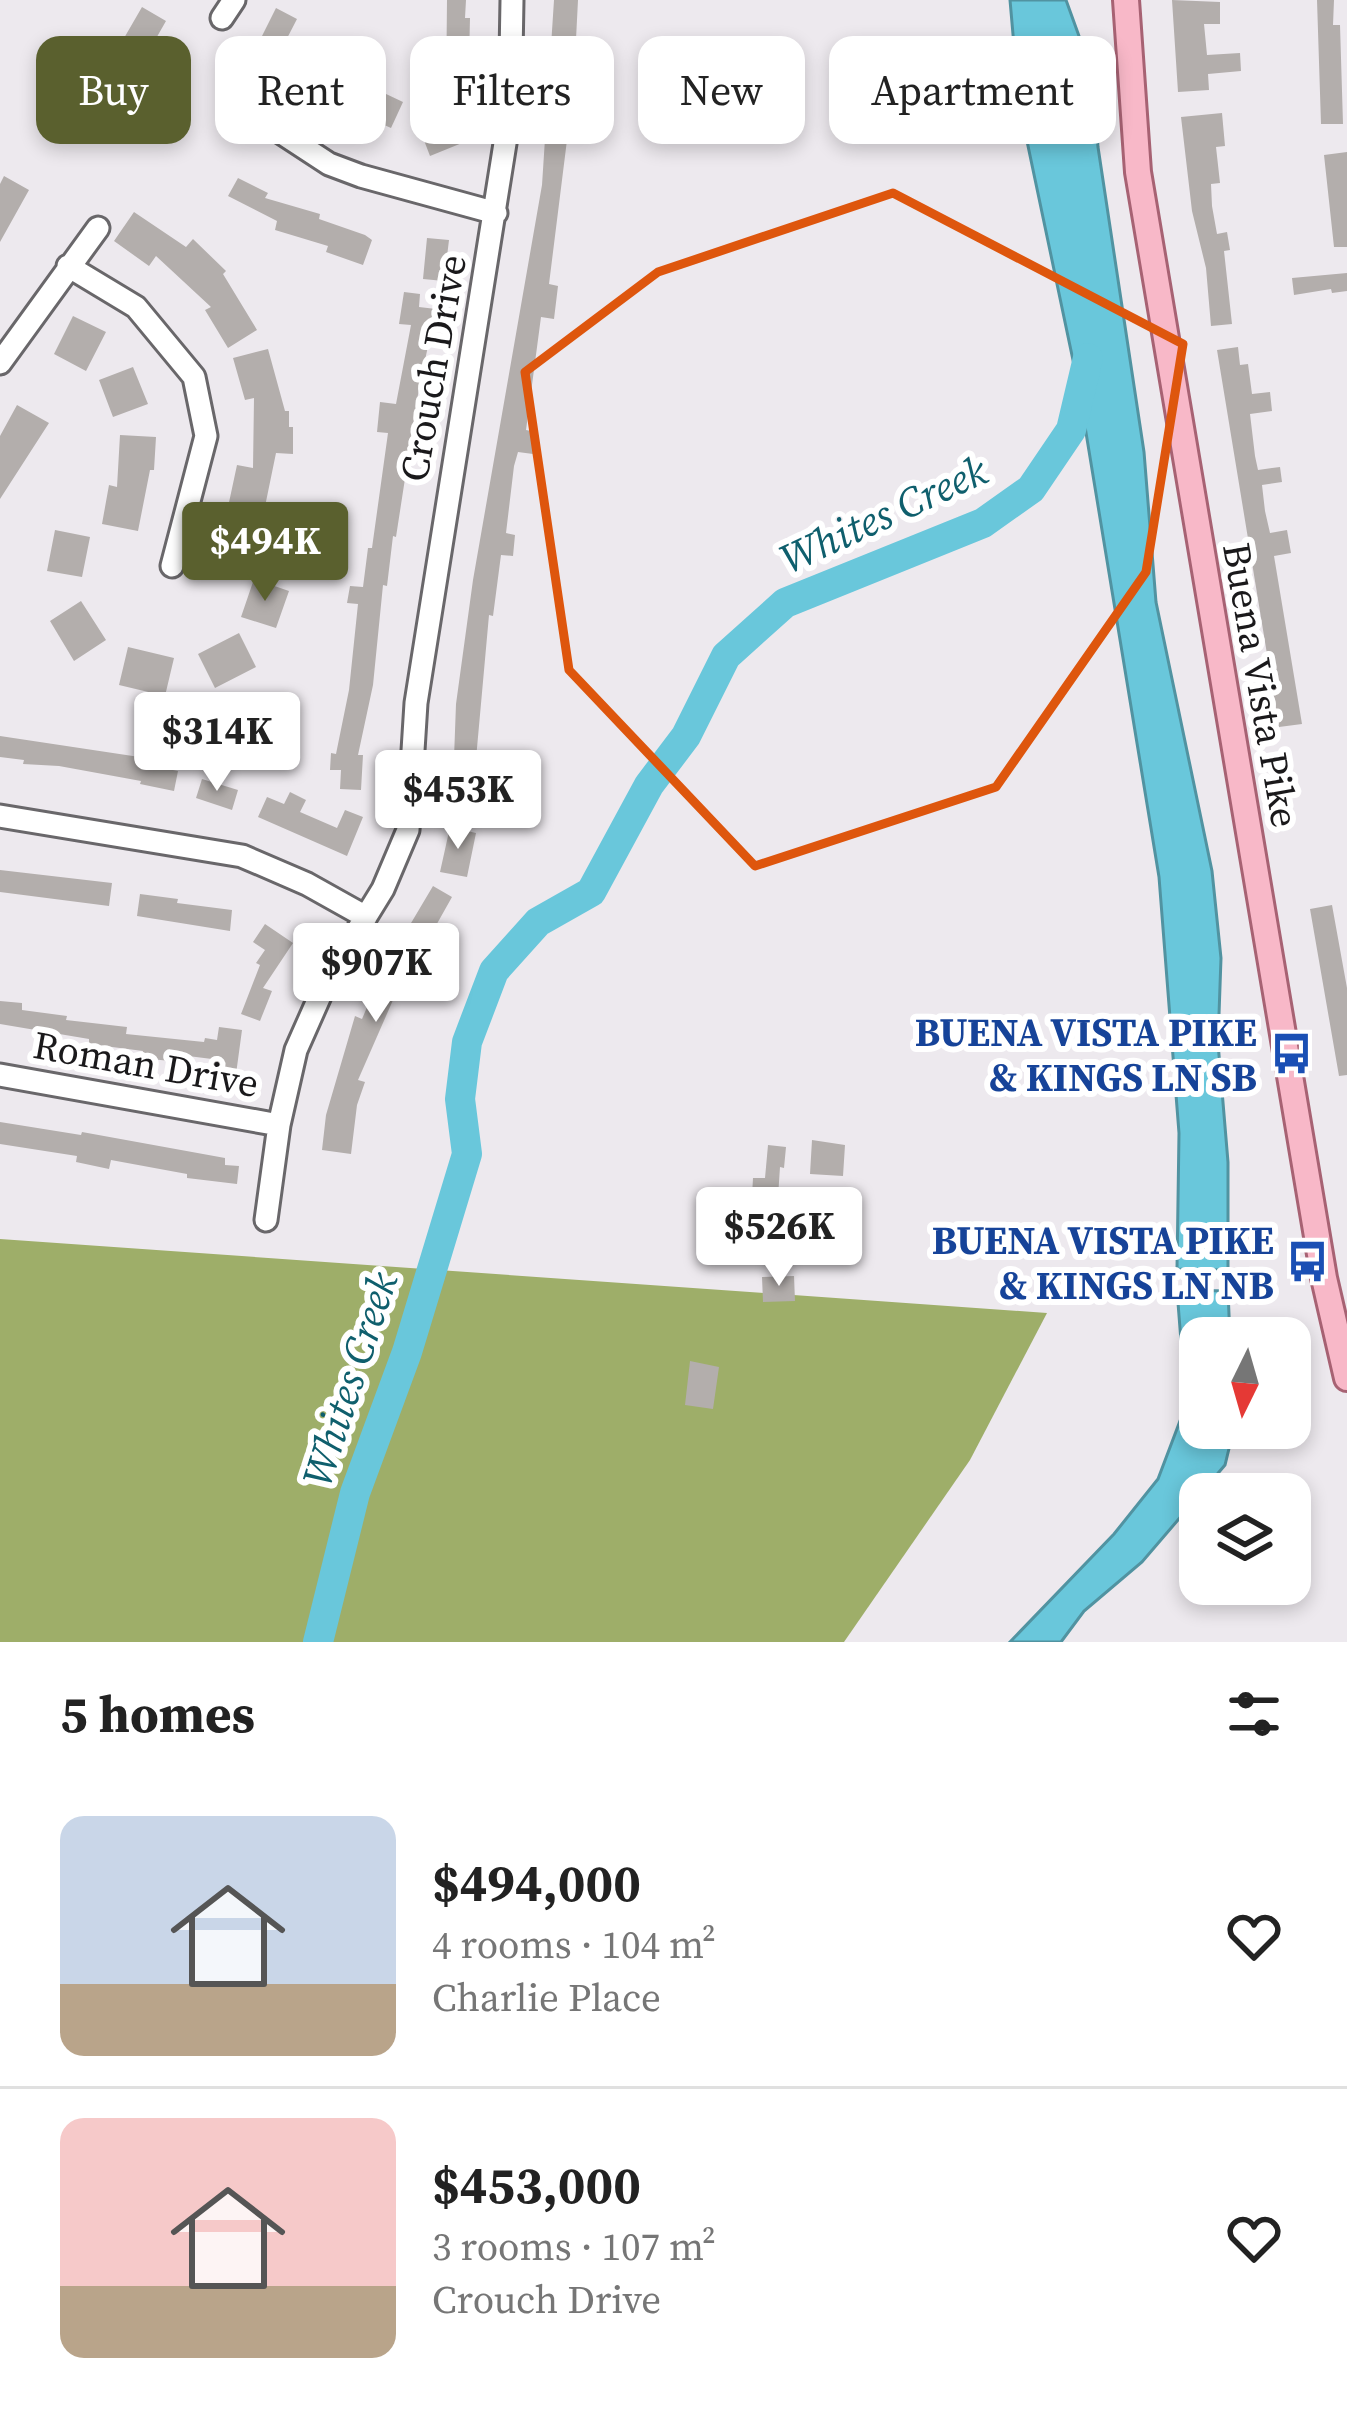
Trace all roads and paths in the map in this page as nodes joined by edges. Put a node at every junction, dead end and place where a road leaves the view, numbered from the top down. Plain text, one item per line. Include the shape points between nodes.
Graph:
1 (512, 0) edge
2 (1126, 0) edge
3 (298, 144) edge
4 (496, 213) junction
5 (98, 228) dead end
6 (68, 266) junction
7 (0, 363) edge
8 (172, 566) dead end
9 (0, 816) edge
10 (366, 917) junction
11 (0, 1075) edge
12 (279, 1125) junction
13 (266, 1220) dead end
14 (1347, 1378) edge

1 - 4 street, Crouch Drive via 510,112
2 - 14 main road, Buena Vista Pike via 1138,172
3 - 4 street via 361,176
4 - 10 street, Crouch Drive via 416,703 408,830
5 - 6 street
6 - 7 street
6 - 8 street via 136,307 194,377 206,436
9 - 10 street via 242,856
10 - 12 street, Crouch Drive via 308,1020
11 - 12 street, Roman Drive
12 - 13 street, Crouch Drive

